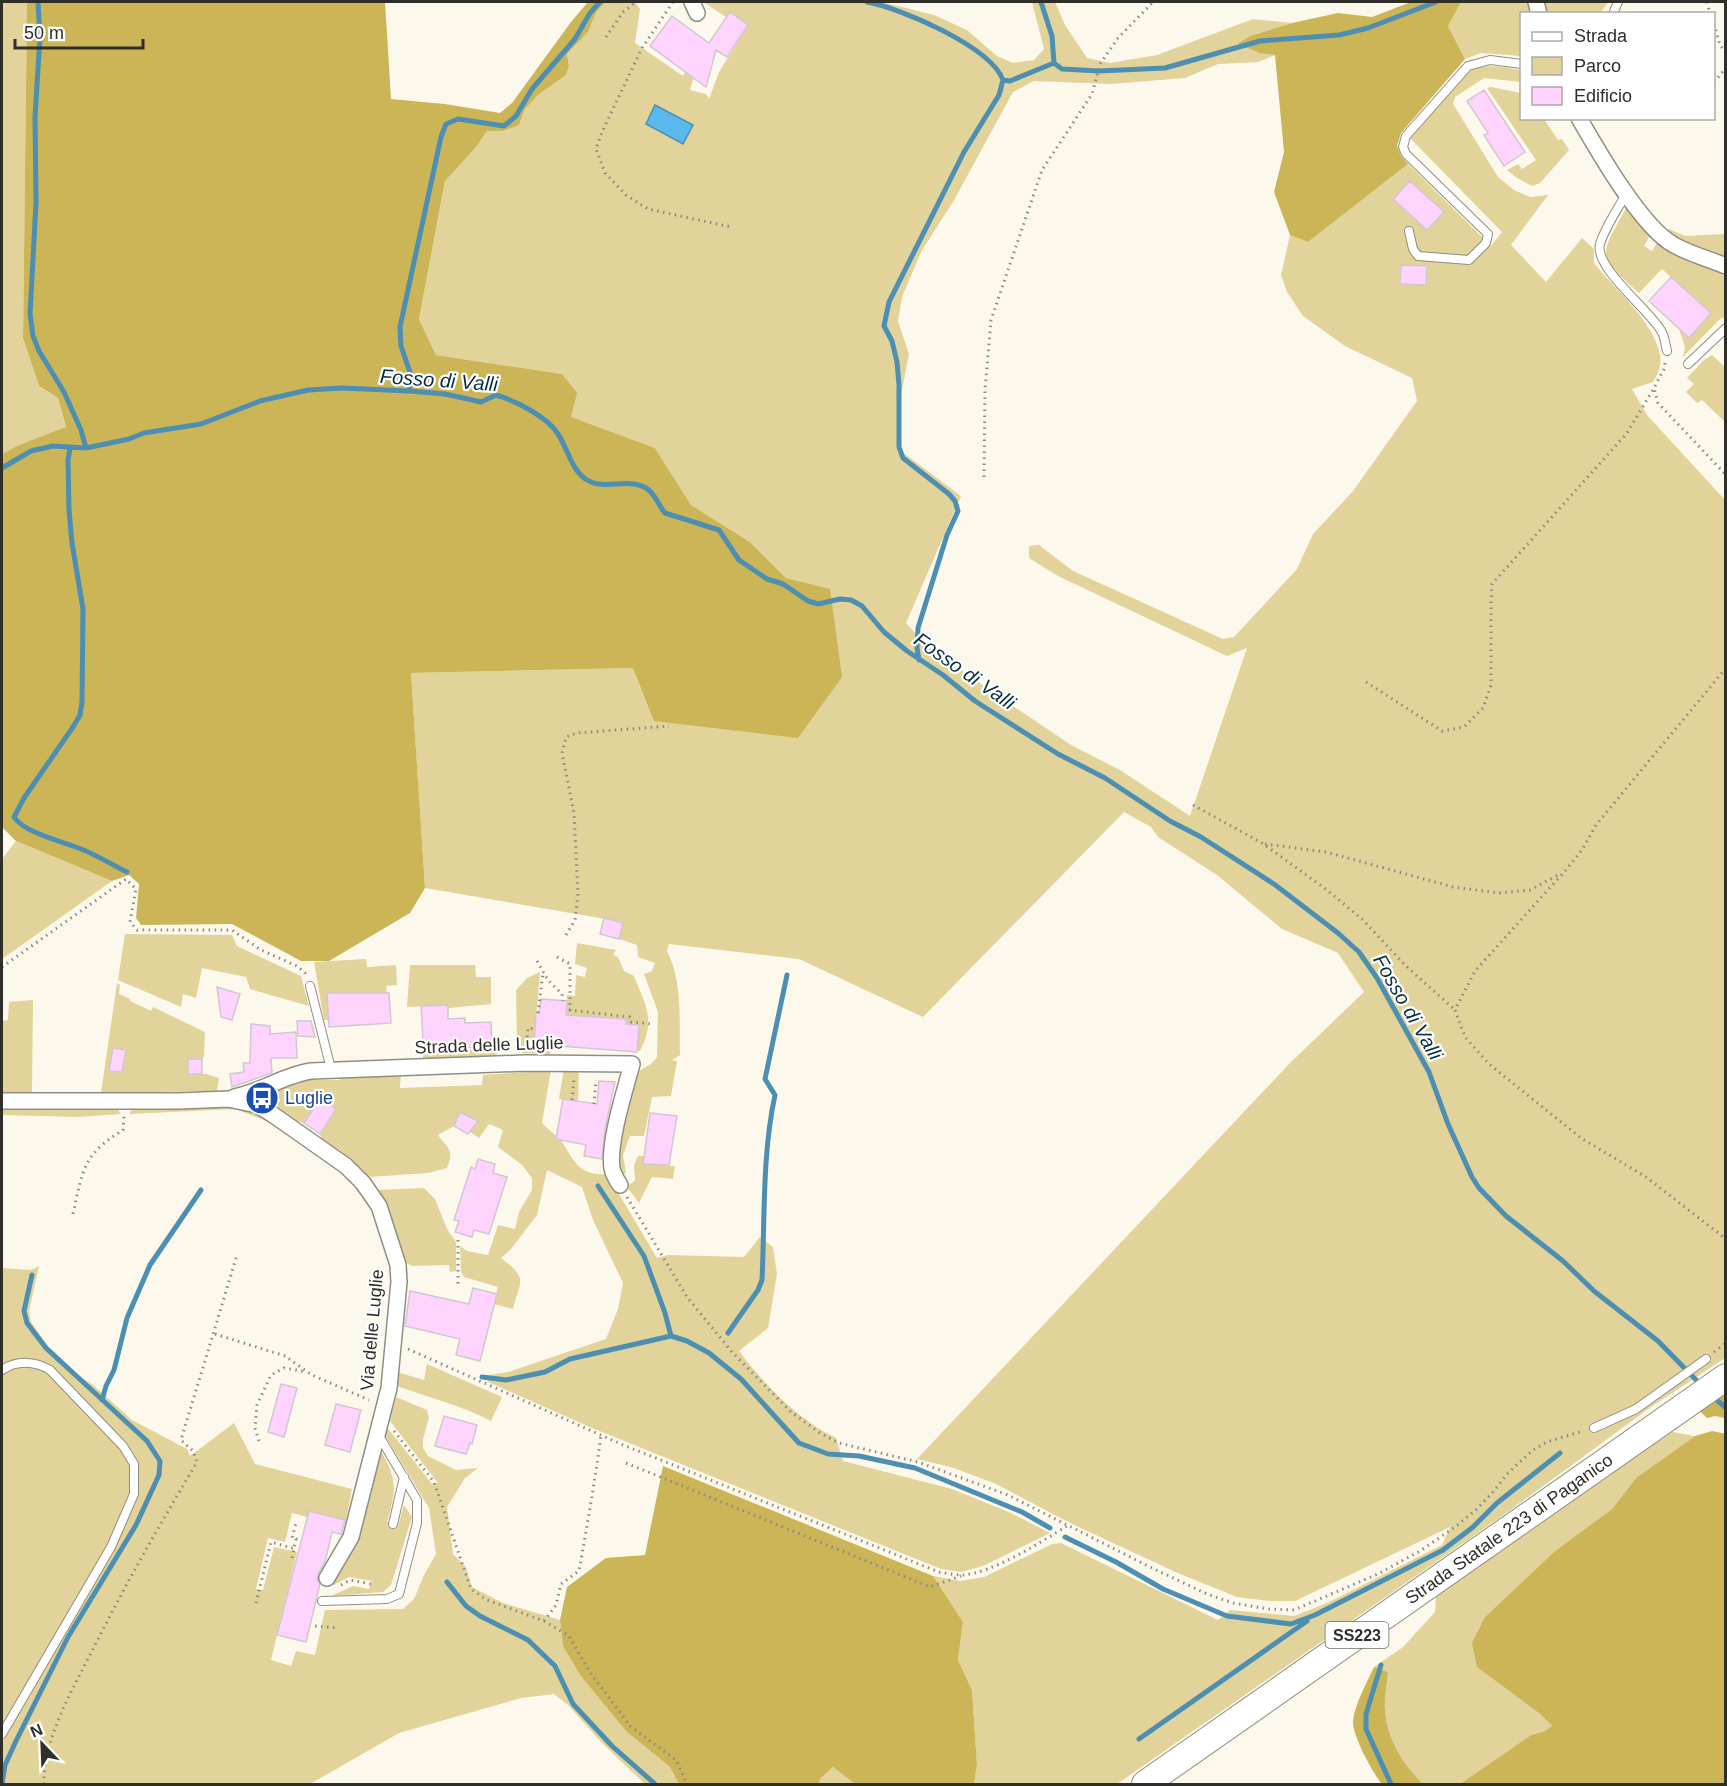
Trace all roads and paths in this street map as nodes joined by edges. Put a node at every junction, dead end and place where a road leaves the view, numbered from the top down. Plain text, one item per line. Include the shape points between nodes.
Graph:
1 (636, 2) edge
2 (673, 2) edge
3 (1153, 2) edge
4 (1715, 30) edge
5 (606, 37) dead end
6 (1725, 53) edge
7 (1520, 64) edge
8 (1725, 68) edge
9 (1715, 80) edge
10 (1581, 120) edge
11 (1626, 194) junction
12 (731, 227) dead end
13 (1409, 231) dead end
14 (1725, 266) edge
15 (1725, 328) edge
16 (1667, 351) joint
17 (1688, 364) dead end
18 (1654, 388) junction
19 (1725, 475) edge
20 (984, 477) dead end
21 (1725, 668) edge
22 (1366, 682) dead end
23 (669, 726) dead end
24 (1193, 805) dead end
25 (1262, 843) junction
26 (1564, 871) junction
27 (566, 935) dead end
28 (557, 957) dead end
29 (537, 961) dead end
30 (2, 967) edge
31 (543, 971) junction
32 (310, 986) joint
33 (563, 1001) dead end
34 (569, 1010) junction
35 (1455, 1010) junction
36 (538, 1013) dead end
37 (570, 1015) dead end
38 (652, 1024) dead end
39 (535, 1029) dead end
40 (575, 1062) junction
41 (525, 1063) junction
42 (597, 1063) junction
43 (331, 1069) junction
44 (228, 1099) junction
45 (572, 1100) dead end
46 (2, 1101) edge
47 (124, 1102) junction
48 (594, 1104) dead end
49 (620, 1185) joint
50 (73, 1214) dead end
51 (1725, 1239) edge
52 (458, 1240) dead end
53 (237, 1255) dead end
54 (458, 1284) dead end
55 (214, 1334) junction
56 (393, 1343) junction
57 (1706, 1359) dead end
58 (2, 1370) edge
59 (308, 1373) junction
60 (1725, 1377) edge
61 (383, 1412) junction
62 (1594, 1428) joint
63 (378, 1433) junction
64 (601, 1435) junction
65 (260, 1441) dead end
66 (626, 1463) dead end
67 (404, 1477) junction
68 (296, 1523) dead end
69 (393, 1524) dead end
70 (1067, 1526) junction
71 (294, 1549) junction
72 (292, 1558) dead end
73 (962, 1575) junction
74 (330, 1584) joint
75 (371, 1584) dead end
76 (322, 1601) dead end
77 (256, 1603) dead end
78 (544, 1621) junction
79 (315, 1626) dead end
80 (337, 1628) dead end
81 (2, 1734) edge
82 (44, 1785) edge
83 (687, 1785) edge
84 (1144, 1785) edge

1 - 5 path via 623,12
2 - 12 path via 642,48 596,149 605,173 626,195 648,209
3 - 20 path via 1118,38 1100,64 1092,94 1042,170 991,320
4 - 6 path
7 - 13 lane via 1490,60 1468,66 1406,136 1403,147 1488,234 1486,243 1469,260 1418,256
8 - 9 path
10 - 11 street
11 - 14 street via 1672,245
11 - 16 lane via 1599,252 1610,273 1662,332
15 - 17 lane
16 - 18 path via 1664,369
18 - 19 path via 1658,403
18 - 22 path via 1627,433 1492,584 1491,685 1482,708 1464,727 1442,731
21 - 26 path via 1596,825
23 - 27 path via 566,737 562,753 574,813 578,894 575,920
24 - 25 path
25 - 26 path via 1326,852 1453,887 1499,893 1530,890
25 - 35 path via 1362,919
26 - 35 path via 1475,971
28 - 34 path via 570,964
29 - 31 path
30 - 32 path via 126,879 136,889 130,922 137,930 232,930 261,950 297,966
31 - 33 path via 562,994
31 - 36 path
32 - 43 lane
34 - 37 path
34 - 38 path via 630,1017 631,1022
35 - 51 path via 1465,1036 1489,1064 1581,1138 1646,1177
39 - 41 path via 528,1028
40 - 41 street, Strada delle Luglie
40 - 42 street, Strada delle Luglie
40 - 45 path
41 - 43 street, Strada delle Luglie
42 - 48 path
42 - 49 street, Strada delle Luglie via 632,1064 618,1116 612,1160 612,1170
43 - 44 street, Strada delle Luglie via 292,1075
44 - 47 street, Via delle Luglie
44 - 56 street, Via delle Luglie via 250,1103 272,1114 346,1166 379,1206 398,1265
46 - 47 street, Via delle Luglie
47 - 50 path via 123,1130 104,1142 87,1161
49 - 70 path via 687,1297 732,1352 790,1411 839,1443 958,1475 1008,1495
52 - 54 path
53 - 55 path
55 - 59 path via 285,1356
55 - 82 path via 181,1440 193,1451 197,1462 129,1578 70,1695 55,1728
56 - 61 street, Via delle Luglie
56 - 64 path
57 - 62 lane via 1636,1409
58 - 81 lane via 23,1362 50,1370 123,1446 134,1464 134,1494 111,1547
59 - 61 path
59 - 65 path via 284,1368 271,1375 257,1405 255,1428
60 - 84 highway, Strada Statale 223 di Paganico / SS223
61 - 63 street, Via delle Luglie
61 - 78 path via 434,1482 471,1590
62 - 70 path via 1562,1436 1533,1450 1477,1509 1420,1551 1294,1610 1233,1603 1207,1594
63 - 67 lane
63 - 74 street, Via delle Luglie via 351,1537
64 - 73 path via 928,1568
64 - 78 path via 579,1571 561,1584 556,1605
66 - 73 path via 930,1587
67 - 69 lane
67 - 76 lane via 417,1500 417,1523 399,1594 387,1599
68 - 71 path
70 - 73 path via 985,1570
71 - 72 path
71 - 77 path via 271,1542
74 - 75 path via 350,1580
78 - 83 path via 568,1636 631,1727 676,1760
79 - 80 path

